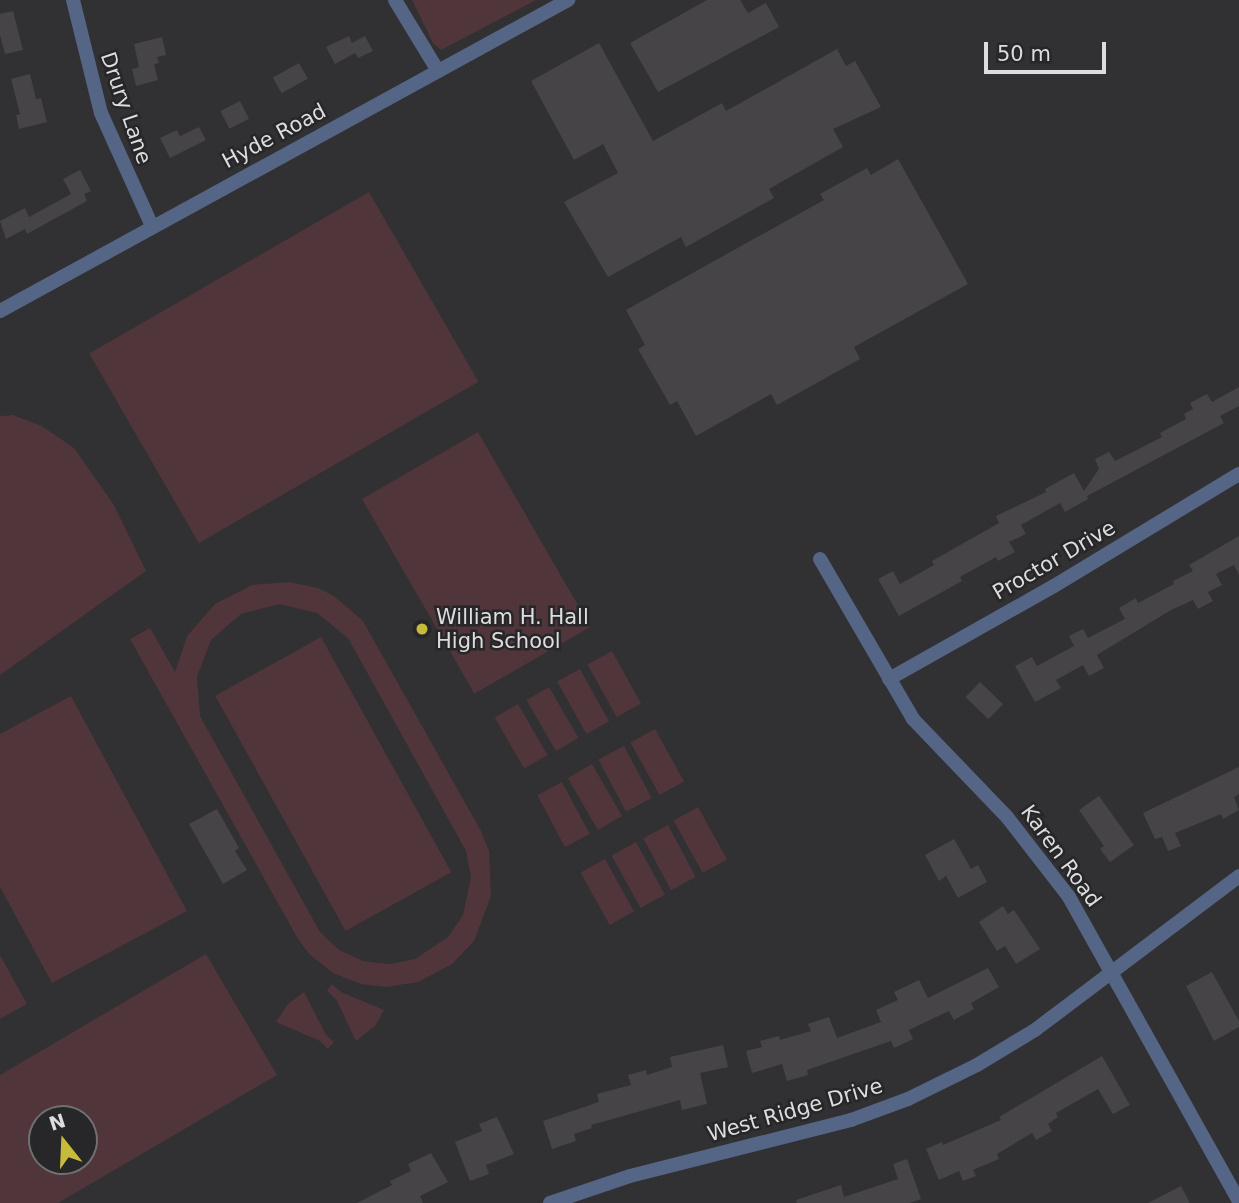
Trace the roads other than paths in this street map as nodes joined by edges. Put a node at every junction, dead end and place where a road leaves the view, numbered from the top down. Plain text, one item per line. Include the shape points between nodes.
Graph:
1 (73, 0) edge
2 (396, 0) edge
3 (568, 0) edge
4 (438, 71) junction
5 (152, 226) junction
6 (0, 311) edge
7 (1239, 474) edge
8 (820, 558) dead end
9 (889, 679) junction
10 (1239, 876) edge
11 (1113, 973) junction
12 (1239, 1201) edge
13 (550, 1203) edge

1 - 5 street, Drury Lane via 101,113
2 - 4 street
3 - 4 street, Hyde Road
4 - 5 street, Hyde Road
5 - 6 street, Hyde Road
7 - 9 street, Proctor Drive
8 - 9 street, Karen Road
9 - 11 street, Karen Road via 923,732 1042,859
10 - 11 street, West Ridge Drive
11 - 12 street, Karen Road
11 - 13 street, West Ridge Drive via 1035,1030 908,1099 851,1120 630,1176

